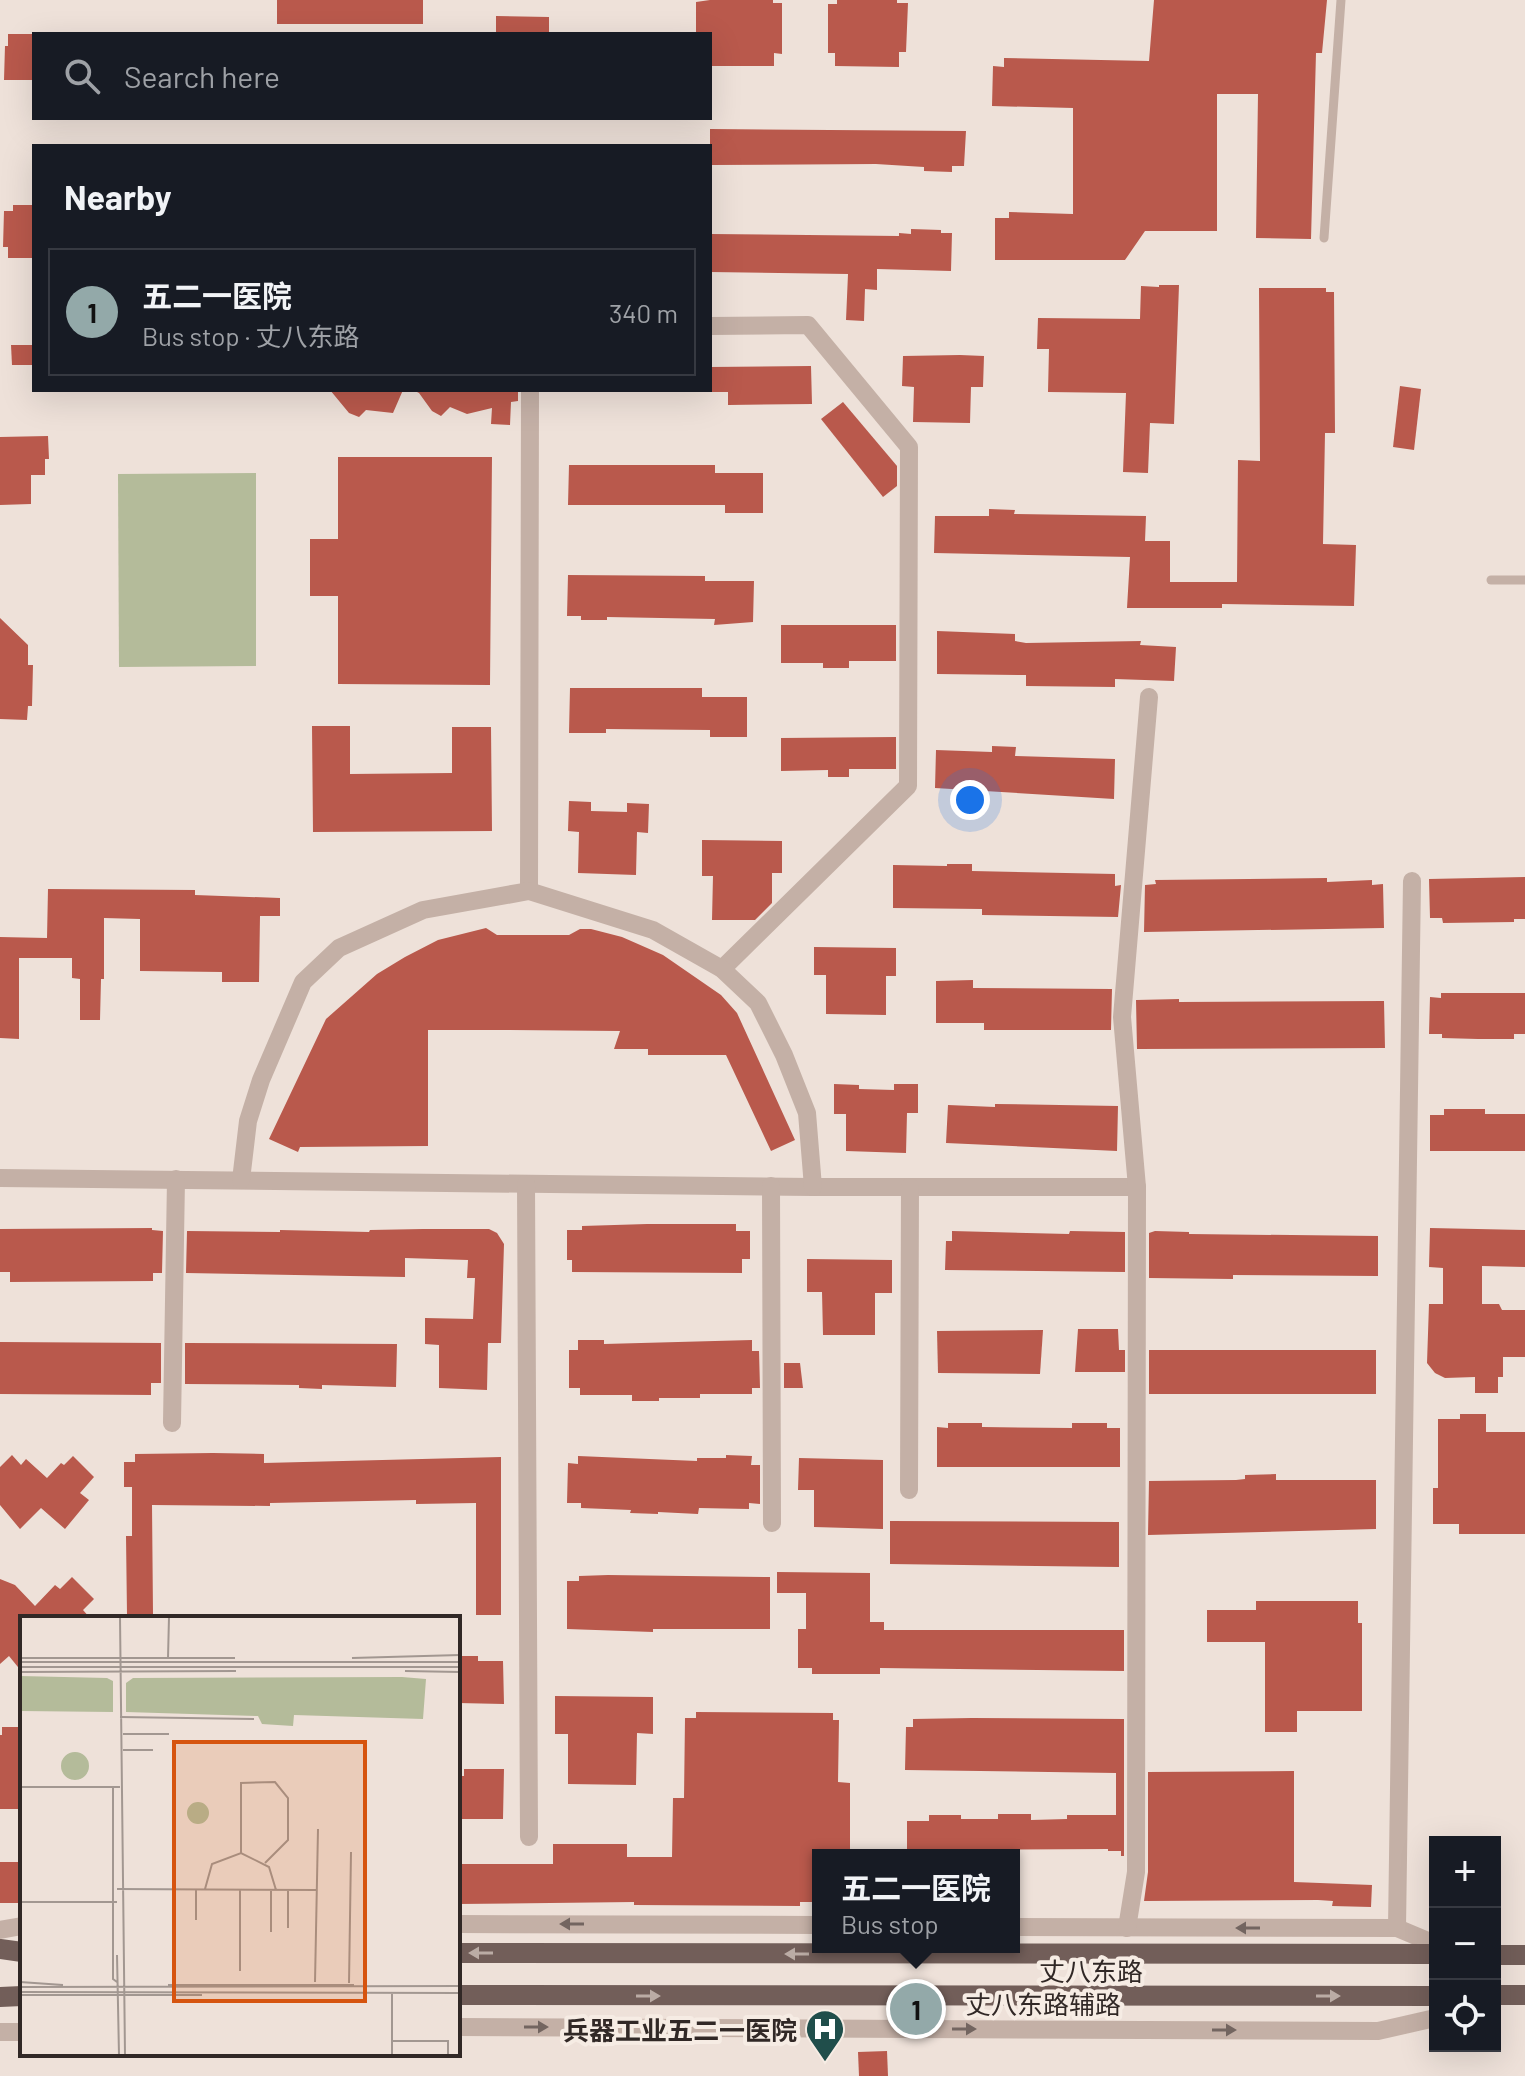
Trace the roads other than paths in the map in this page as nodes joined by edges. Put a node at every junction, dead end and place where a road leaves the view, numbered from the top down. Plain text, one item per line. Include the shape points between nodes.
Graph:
1 (1341, 0) edge
2 (1324, 238) dead end
3 (712, 326) edge
4 (530, 392) edge
5 (1491, 580) dead end
6 (1525, 580) edge
7 (1149, 697) dead end
8 (1412, 881) dead end
9 (529, 891) junction
10 (722, 969) junction
11 (0, 1178) edge
12 (176, 1179) junction
13 (241, 1180) junction
14 (526, 1184) junction
15 (771, 1186) junction
16 (813, 1187) junction
17 (910, 1187) junction
18 (1137, 1187) junction
19 (172, 1423) dead end
20 (909, 1490) dead end
21 (772, 1523) dead end
22 (529, 1837) dead end
23 (460, 1924) edge
24 (812, 1925) edge
25 (20, 1926) edge
26 (1020, 1927) edge
27 (1127, 1928) junction
28 (1397, 1928) junction
29 (0, 1930) edge
30 (1429, 1941) edge
31 (0, 1949) edge
32 (20, 1952) edge
33 (460, 1953) edge
34 (1429, 1954) edge
35 (1501, 1955) edge
36 (1525, 1955) edge
37 (460, 1995) edge
38 (1501, 1995) edge
39 (20, 1996) edge
40 (799, 1996) junction
41 (1429, 1996) edge
42 (1525, 1996) edge
43 (0, 1997) edge
44 (1501, 2002) edge
45 (1429, 2019) edge
46 (460, 2027) edge
47 (799, 2028) junction

1 - 2 lane
3 - 10 street via 808,325 909,447 908,786
4 - 9 street
5 - 6 lane
7 - 18 street via 1122,1017
8 - 28 street
9 - 10 street via 653,930
9 - 13 street via 423,910 339,948 303,982 248,1121
10 - 16 street via 758,1003 784,1055 807,1113
11 - 12 street
12 - 13 street
12 - 19 street
13 - 14 street
14 - 15 street
14 - 22 street
15 - 16 street
15 - 21 street
16 - 17 street
17 - 18 street
17 - 20 street
18 - 27 street via 1136,1872
24 -> 23 street
25 - 29 street
26 - 27 street
28 -> 27 street
28 - 30 street
31 - 32 main road
34 -> 33 main road, 丈八东路
35 - 36 main road
37 -> 40 main road, 丈八东路
38 - 42 main road
39 - 43 main road
40 -> 41 main road, 丈八东路
40 - 47 street
42 - 44 street
47 -> 45 street, 丈八东路辅路 via 1378,2031
46 -> 47 street, 丈八东路辅路

